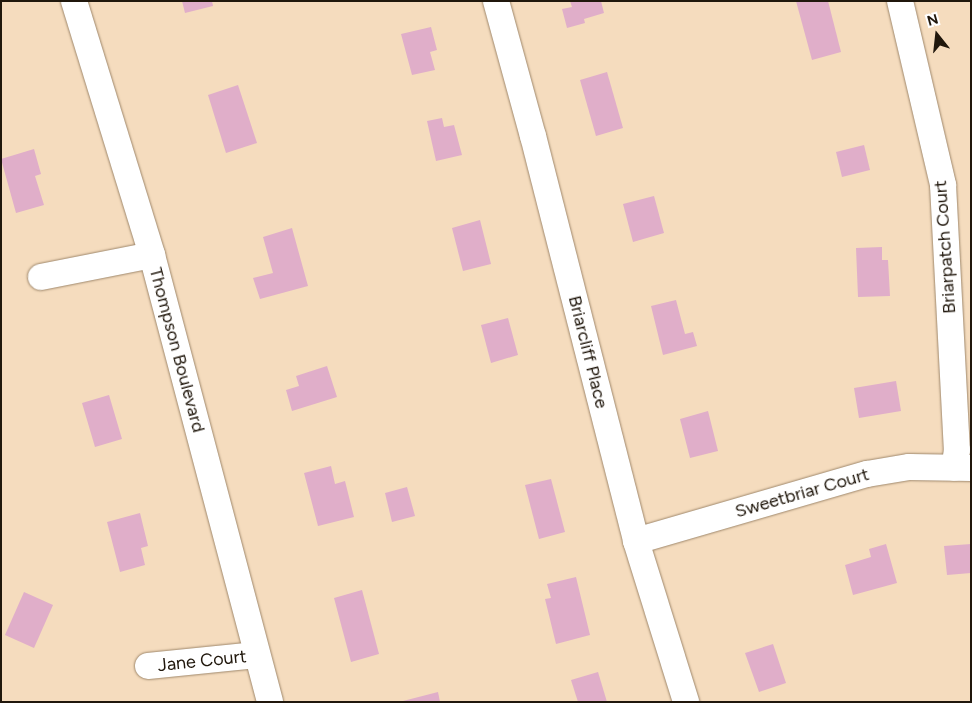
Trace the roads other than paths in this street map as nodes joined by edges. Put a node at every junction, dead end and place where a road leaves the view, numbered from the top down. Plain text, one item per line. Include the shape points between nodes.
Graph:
1 (74, 1) edge
2 (496, 1) edge
3 (900, 1) edge
4 (152, 256) junction
5 (41, 277) dead end
6 (962, 468) edge
7 (636, 541) junction
8 (256, 655) junction
9 (148, 666) dead end
10 (270, 702) edge
11 (686, 702) edge

1 - 4 street, Thompson Boulevard
2 - 7 street, Briarcliff Place
3 - 6 street, Briarpatch Court via 943,185 957,450
4 - 5 street
4 - 8 street, Thompson Boulevard
6 - 7 street, Sweetbriar Court via 909,467 867,474
7 - 11 street, Briarcliff Place
8 - 9 street, Jane Court
8 - 10 street, Thompson Boulevard

